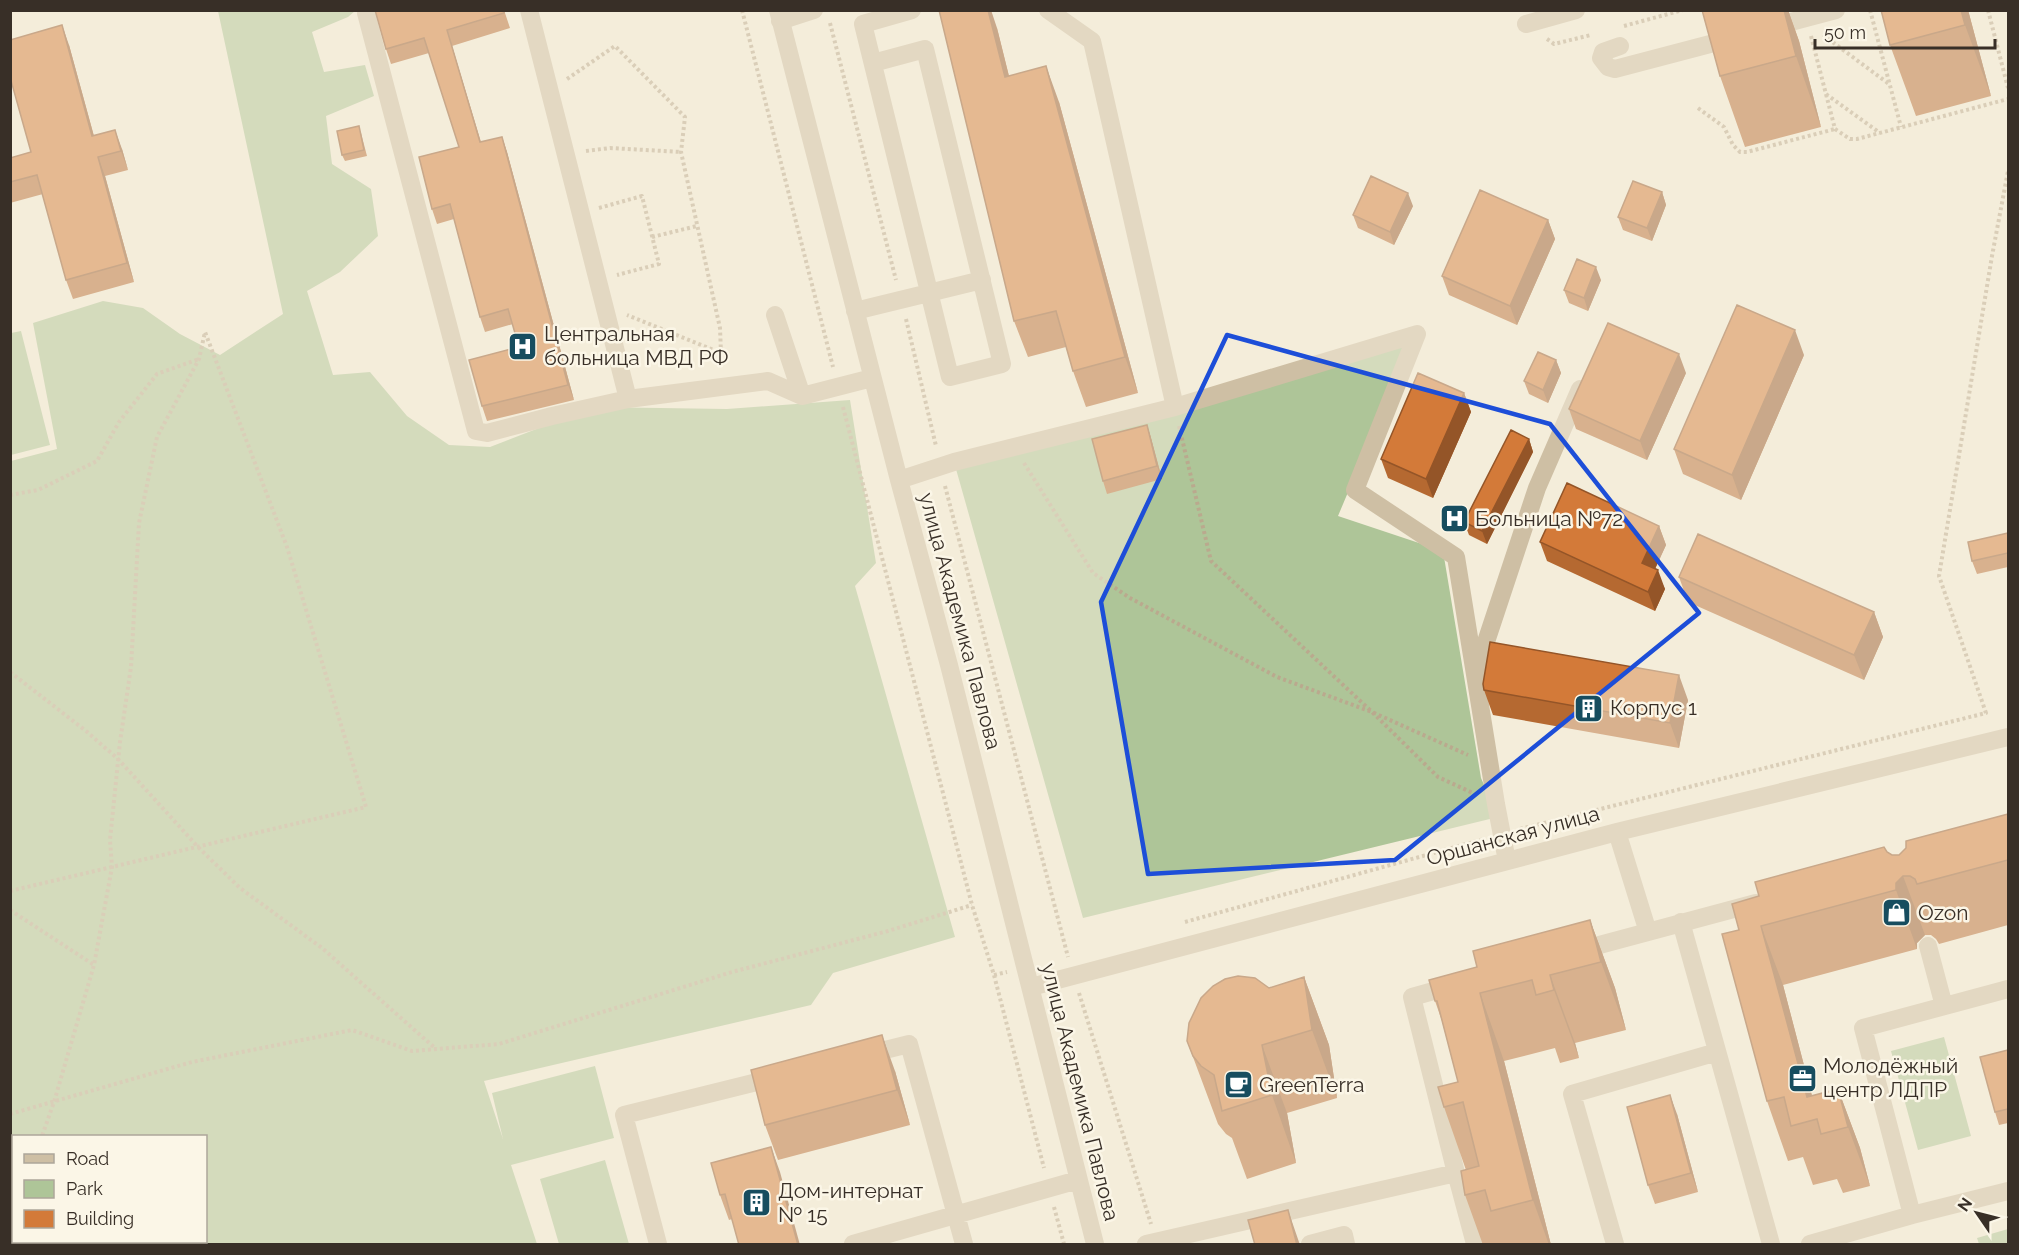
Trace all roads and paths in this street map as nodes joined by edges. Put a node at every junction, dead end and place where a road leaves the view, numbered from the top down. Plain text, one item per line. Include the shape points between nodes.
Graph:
1 (373, 10) edge
2 (528, 10) edge
3 (742, 10) edge
4 (814, 10) edge
5 (912, 10) edge
6 (1048, 10) edge
7 (1576, 10) edge
8 (1836, 10) edge
9 (1870, 10) edge
10 (1988, 10) edge
11 (779, 16) edge
12 (1807, 21) junction
13 (1526, 24) dead end
14 (1620, 46) dead end
15 (873, 63) junction
16 (2003, 67) junction
17 (2008, 71) edge
18 (1890, 84) junction
19 (2008, 88) edge
20 (549, 91) junction
21 (1826, 94) junction
22 (2008, 100) edge
23 (1698, 108) dead end
24 (1901, 127) junction
25 (1835, 129) junction
26 (1880, 133) junction
27 (681, 152) junction
28 (565, 154) junction
29 (2008, 171) edge
30 (602, 219) dead end
31 (697, 226) junction
32 (652, 237) junction
33 (614, 264) dead end
34 (982, 280) junction
35 (930, 294) junction
36 (604, 306) junction
37 (855, 312) junction
38 (775, 315) dead end
39 (200, 359) junction
40 (1587, 372) edge
41 (872, 378) junction
42 (838, 388) junction
43 (802, 396) junction
44 (628, 399) junction
45 (1175, 407) junction
46 (1014, 448) junction
47 (899, 480) junction
48 (10, 495) edge
49 (10, 672) edge
50 (1475, 674) junction
51 (1372, 712) junction
52 (2008, 737) edge
53 (118, 759) junction
54 (1490, 765) junction
55 (1496, 804) junction
56 (1617, 832) junction
57 (1502, 834) junction
58 (198, 846) junction
59 (1507, 861) junction
60 (112, 867) junction
61 (10, 891) edge
62 (1771, 898) edge
63 (972, 905) junction
64 (10, 910) edge
65 (1682, 922) junction
66 (1182, 923) dead end
67 (1648, 932) junction
68 (1928, 946) dead end
69 (1068, 955) dead end
70 (1560, 956) edge
71 (94, 965) junction
72 (1074, 975) junction
73 (1469, 981) edge
74 (1030, 987) junction
75 (2008, 989) edge
76 (1944, 1006) junction
77 (436, 1049) junction
78 (1717, 1052) junction
79 (852, 1058) edge
80 (795, 1072) edge
81 (54, 1102) junction
82 (10, 1114) edge
83 (43, 1135) edge
84 (1456, 1173) junction
85 (1078, 1180) junction
86 (1049, 1188) junction
87 (2008, 1191) edge
88 (957, 1215) junction
89 (1912, 1215) junction
90 (1151, 1243) edge
91 (658, 1245) edge
92 (853, 1245) edge
93 (964, 1245) edge
94 (1064, 1245) edge
95 (1095, 1245) edge
96 (1310, 1245) edge
97 (1346, 1245) edge
98 (1475, 1245) edge
99 (1615, 1245) edge
100 (1771, 1245) edge
101 (1810, 1245) edge

1 - 44 street via 366,13 476,431 488,434
2 - 20 street
3 - 42 path
4 - 11 street
5 - 15 street via 863,24
6 - 45 street via 1092,40
7 - 13 street
8 - 12 street
9 - 18 path
10 - 16 path
11 - 37 street, улица Академика Павлова
12 - 14 street via 1615,69 1608,67 1601,58 1603,52
12 - 18 path
12 - 21 path
15 - 34 street via 925,49
15 - 35 street
16 - 17 path
16 - 19 path
18 - 24 path
20 - 27 path via 615,46 685,117
20 - 28 street
21 - 25 path
21 - 26 path
22 - 24 path
23 - 25 path via 1724,128 1740,152
24 - 26 path
25 - 26 path via 1852,139
27 - 28 path via 609,148
27 - 31 path
28 - 36 street
29 - 57 path via 1939,576 1986,713
30 - 32 path via 599,207 642,196
31 - 32 path
31 - 36 path via 720,328 721,353
32 - 33 path via 659,264 616,275
34 - 35 street
34 - 35 street via 1002,363 950,377
35 - 37 street
36 - 44 street
37 - 41 street, улица Академика Павлова
38 - 43 street
39 - 48 path via 157,374 119,422 97,461 38,490
39 - 53 path via 157,437 139,523 131,667
39 - 58 path via 205,332 287,547 366,807
40 - 50 street via 1537,488
41 - 42 street
41 - 47 street, улица Академика Павлова
42 - 43 street
42 - 63 path
43 - 44 street via 768,381
45 - 46 street
45 - 50 street via 1417,334 1355,490 1456,557
45 - 51 path via 1211,561
46 - 47 street
46 - 51 path via 1093,573 1130,598 1277,677
47 - 74 street, улица Академика Павлова via 950,665
49 - 53 path
50 - 54 street
51 - 54 path
51 - 55 path via 1438,777
52 - 56 street, Оршанская улица
53 - 58 path
53 - 60 path via 110,840
54 - 55 street
55 - 57 street
56 - 59 street, Оршанская улица
56 - 67 street
57 - 59 street
57 - 66 path
58 - 60 path
58 - 77 path via 240,888 322,948
59 - 72 street, Оршанская улица
60 - 61 path
60 - 71 path
62 - 65 street
63 - 77 path via 732,972 499,1044
63 - 86 path
64 - 71 path
65 - 67 street
65 - 78 street
67 - 70 street
68 - 76 street
69 - 72 path
71 - 81 path
72 - 74 street, Оршанская улица
72 - 90 path
73 - 84 street via 1412,997
74 - 85 street, улица Академика Павлова
75 - 76 street
76 - 89 street via 1863,1029
77 - 81 path via 412,1051 352,1030 192,1062
78 - 99 street via 1572,1094
78 - 100 street
79 - 88 street via 909,1044
80 - 91 street via 624,1115
81 - 82 path
81 - 83 path
84 - 90 street
84 - 98 street
85 - 86 street
85 - 95 street, улица Академика Павлова
86 - 88 street
86 - 94 path
87 - 89 street
88 - 92 street
88 - 93 street
89 - 101 street
96 - 97 street via 1344,1235

